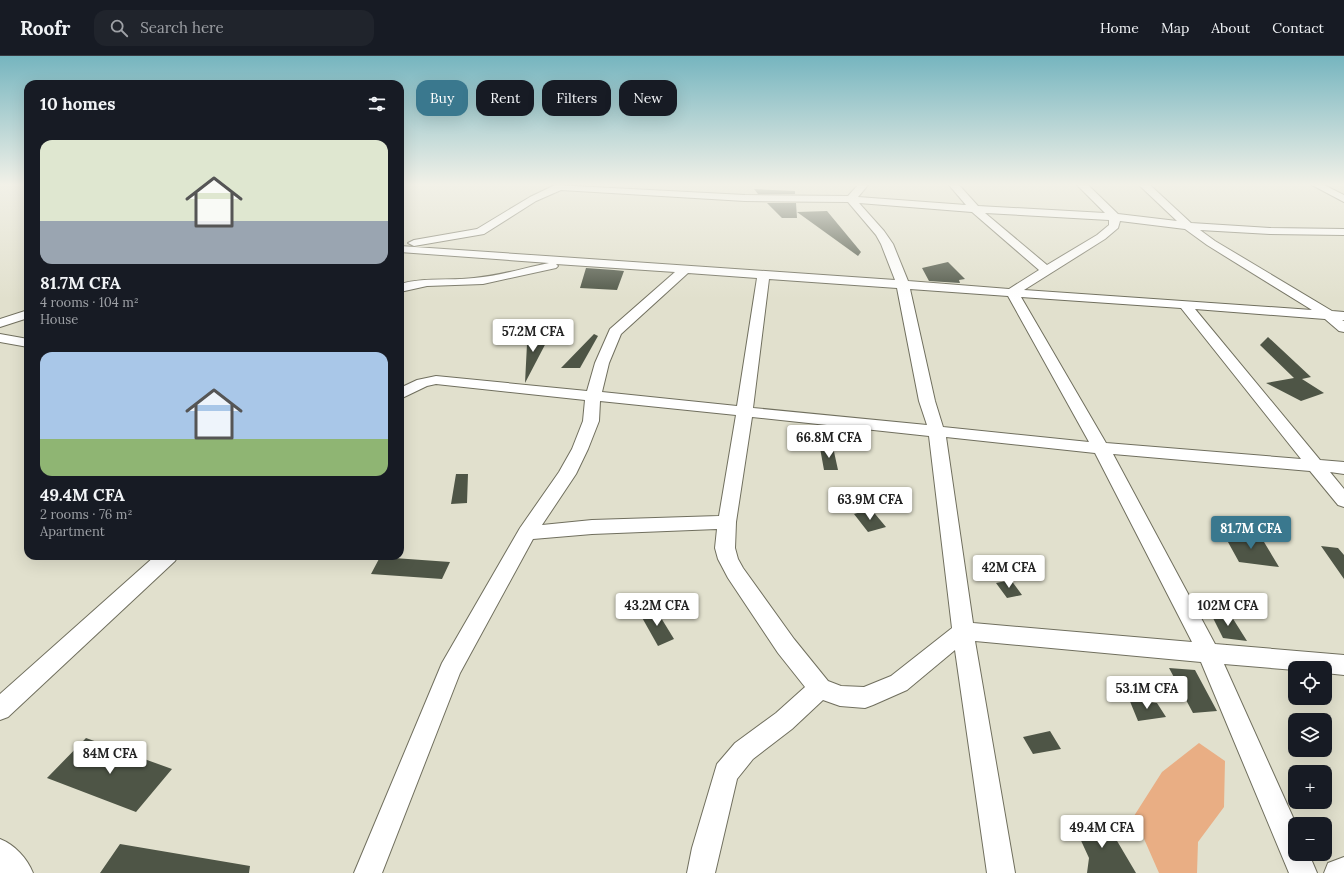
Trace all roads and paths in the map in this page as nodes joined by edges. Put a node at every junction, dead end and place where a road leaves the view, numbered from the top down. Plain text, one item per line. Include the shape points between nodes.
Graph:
1 (494, 223) edge
2 (871, 223) edge
3 (992, 223) edge
4 (1114, 223) edge
5 (1165, 223) edge
6 (1185, 223) edge
7 (1188, 226) junction
8 (1344, 232) edge
9 (404, 246) edge
10 (404, 247) edge
11 (571, 261) junction
12 (684, 270) junction
13 (1047, 270) junction
14 (763, 275) junction
15 (903, 285) junction
16 (404, 286) edge
17 (1012, 292) junction
18 (1184, 304) junction
19 (24, 315) edge
20 (1329, 315) junction
21 (1344, 316) edge
22 (0, 323) edge
23 (1344, 328) edge
24 (0, 338) edge
25 (24, 342) edge
26 (404, 392) edge
27 (593, 396) junction
28 (744, 412) junction
29 (937, 432) junction
30 (1101, 448) junction
31 (1316, 466) junction
32 (1344, 468) edge
33 (1344, 501) edge
34 (727, 522) junction
35 (527, 533) junction
36 (164, 560) edge
37 (963, 631) junction
38 (1209, 654) junction
39 (1344, 665) edge
40 (820, 688) junction
41 (0, 709) edge
42 (0, 853) edge
43 (1344, 871) edge
44 (19, 873) edge
45 (368, 873) edge
46 (701, 873) edge
47 (1001, 873) edge
48 (1303, 873) edge
49 (1338, 873) edge

1 - 9 street via 480,232
2 - 15 street via 887,244
3 - 13 street
4 - 13 street via 1101,237
5 - 7 street
6 - 7 street
7 - 8 street
7 - 20 street via 1211,243
10 - 11 street
11 - 12 street
11 - 16 street via 473,282 428,282
12 - 14 street
12 - 27 street via 615,332 602,363
13 - 17 street
14 - 15 street
14 - 28 street
15 - 17 street
15 - 29 street via 927,401
17 - 18 street
17 - 30 street
18 - 20 street
18 - 31 street
19 - 22 street
20 - 21 street
20 - 23 street
24 - 25 street
26 - 27 street via 422,383 436,380
27 - 28 street
27 - 35 street via 591,421 580,449
28 - 29 street
28 - 34 street
29 - 30 street
29 - 37 street
30 - 31 street
30 - 38 street
31 - 32 street
31 - 33 street
34 - 35 street via 592,527
34 - 40 street via 725,548 735,573 786,646
35 - 45 street via 450,670
36 - 41 street
37 - 38 street
37 - 40 street via 899,683 864,698 840,696
37 - 47 street
38 - 39 street
38 - 48 street
40 - 46 street via 784,721 744,751 726,773
42 - 44 street
43 - 49 street

